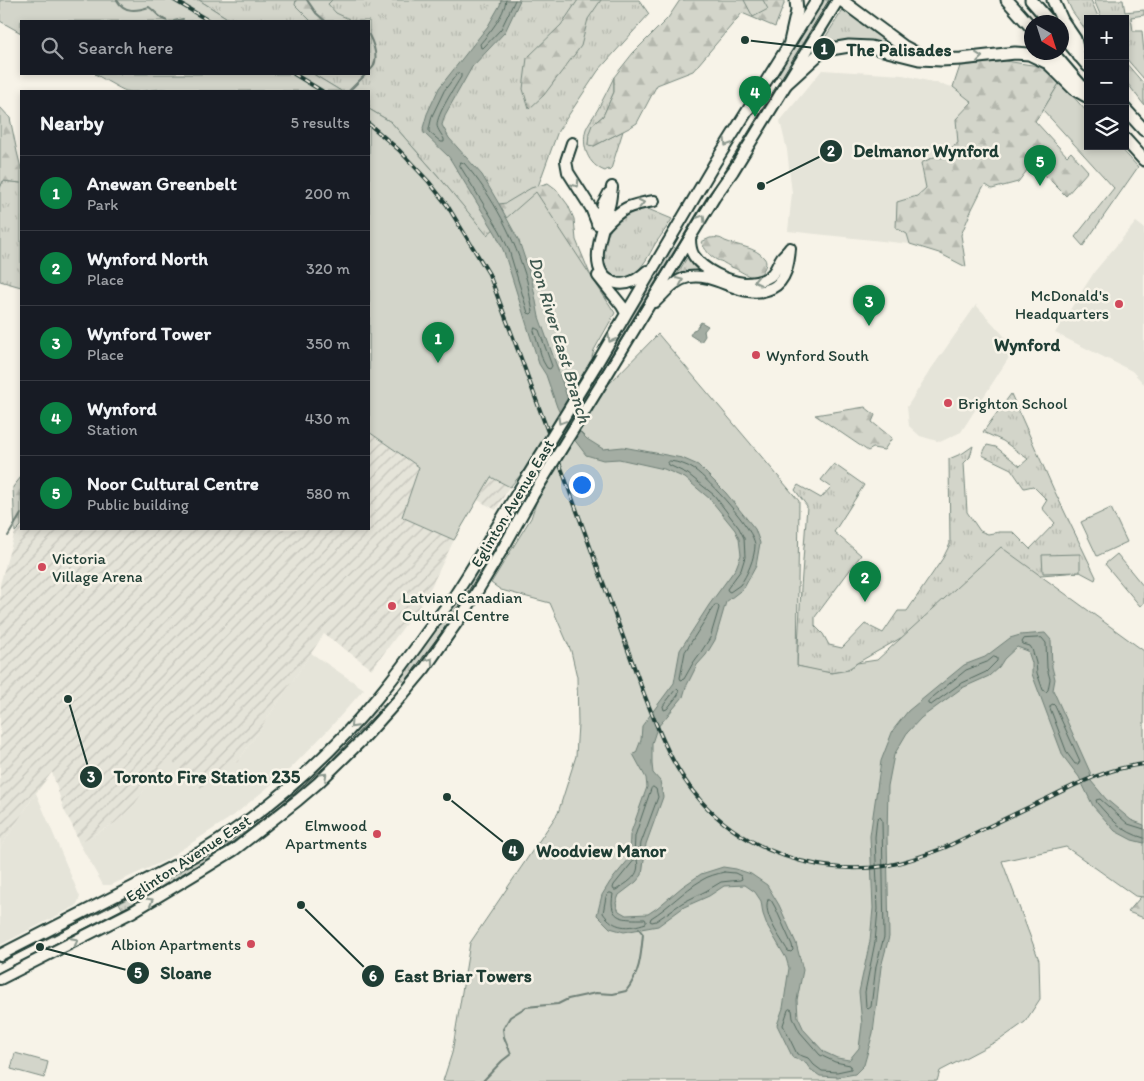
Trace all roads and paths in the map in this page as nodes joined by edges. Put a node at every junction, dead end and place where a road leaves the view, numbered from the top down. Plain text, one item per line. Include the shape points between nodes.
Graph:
1 (796, 0) edge
2 (817, 0) edge
3 (840, 0) edge
4 (1007, 0) edge
5 (1031, 0) edge
6 (1053, 0) edge
7 (1044, 15) edge
8 (1024, 19) edge
9 (790, 42) junction
10 (1069, 44) edge
11 (1079, 56) junction
12 (941, 60) junction
13 (1059, 60) edge
14 (1084, 62) edge
15 (786, 84) junction
16 (1084, 89) edge
17 (1084, 94) edge
18 (1129, 113) edge
19 (1144, 130) edge
20 (572, 143) dead end
21 (1129, 143) edge
22 (1144, 160) edge
23 (654, 201) dead end
24 (600, 226) junction
25 (690, 238) junction
26 (657, 262) junction
27 (626, 313) junction
28 (644, 313) junction
29 (0, 956) edge
30 (0, 979) edge

1 - 9 highway via 797,11
2 - 9 main road, Eglinton Avenue East
3 - 12 highway via 903,46 920,55
3 - 15 main road, Eglinton Avenue East
4 - 8 highway
5 - 7 highway
6 - 11 highway via 1075,39
9 -> 26 main road, Eglinton Avenue East
10 - 11 highway
11 - 14 highway
12 - 15 highway via 849,46 819,54
12 -> 17 highway via 1029,54 1048,62 1074,89
13 - 16 highway
25 -> 15 main road, Eglinton Avenue East
18 - 19 highway
20 -> 24 main road via 566,161 568,172
21 - 22 highway
24 -> 23 main road via 629,206
24 - 26 main road via 599,264 603,275 614,282 626,284 634,281
24 - 27 main road via 592,263
25 - 28 main road, Eglinton Avenue East
28 -> 25 main road via 674,284 690,277 712,279 749,292 765,292 784,277 790,248 771,276 744,283 702,266 693,256
26 - 27 main road, Eglinton Avenue East
27 -> 29 main road, Eglinton Avenue East, bridge via 455,595 377,698 330,749 257,814 227,836
30 -> 28 main road, Eglinton Avenue East, bridge via 132,912 234,850 318,783 363,739 425,668 469,605

